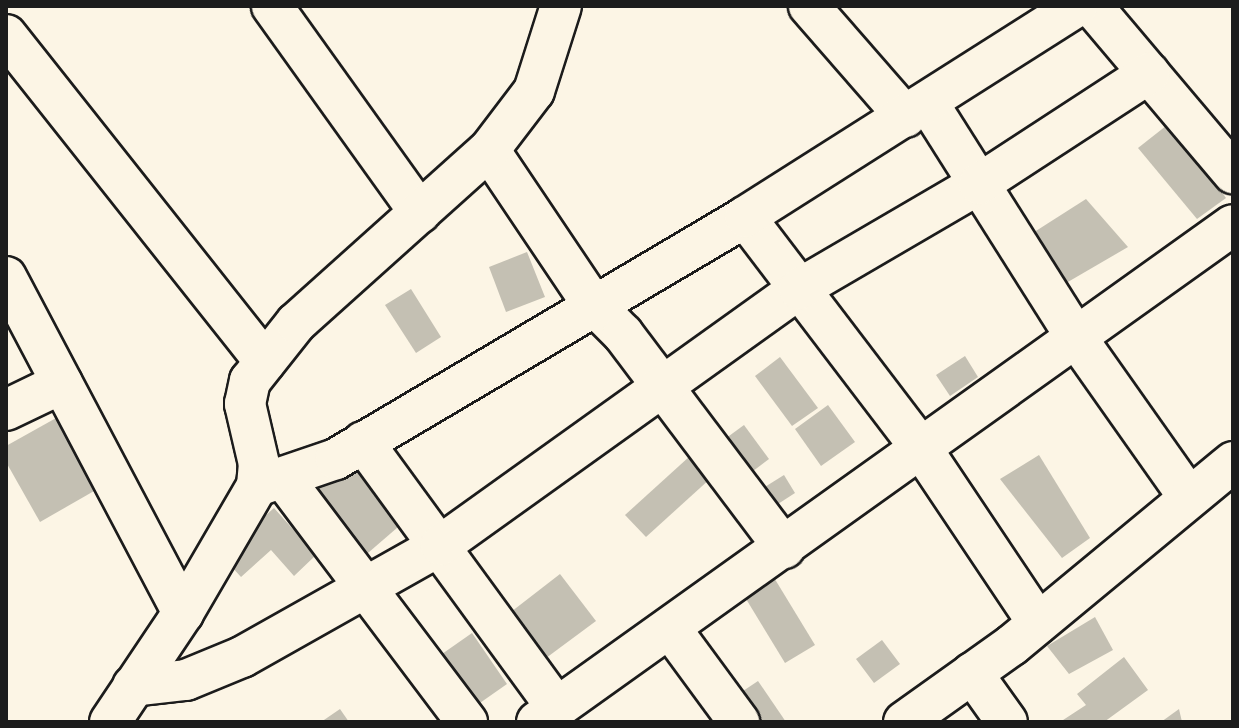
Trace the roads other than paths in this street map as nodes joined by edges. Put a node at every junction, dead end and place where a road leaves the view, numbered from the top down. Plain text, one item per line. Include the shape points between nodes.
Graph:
1 (272, 6) edge
2 (809, 6) edge
3 (1077, 6) edge
4 (1092, 6) edge
5 (552, 12) edge
6 (6, 35) edge
7 (1149, 73) junction
8 (917, 110) junction
9 (489, 150) junction
10 (1233, 173) edge
11 (979, 184) junction
12 (420, 213) junction
13 (745, 217) junction
14 (1233, 225) edge
15 (6, 277) edge
16 (799, 289) junction
17 (592, 303) junction
18 (1078, 340) junction
19 (265, 362) junction
20 (62, 383) junction
21 (662, 387) junction
22 (6, 410) edge
23 (363, 442) junction
24 (923, 451) junction
25 (1233, 462) edge
26 (270, 482) junction
27 (1188, 496) junction
28 (441, 545) junction
29 (784, 548) junction
30 (365, 590) junction
31 (183, 613) junction
32 (1038, 623) junction
33 (670, 628) junction
34 (972, 673) junction
35 (133, 686) junction
36 (547, 715) edge
37 (110, 722) edge
38 (467, 722) edge
39 (739, 722) edge
40 (904, 722) edge
41 (1007, 722) edge

1 - 12 street
2 - 8 street
3 - 8 street
4 - 7 street
5 - 9 street via 534,91
6 - 19 street
7 - 10 street
7 - 11 street
8 - 11 street
8 - 13 street
9 - 12 street
9 - 17 street
11 - 16 street
11 - 18 street
12 - 19 street via 296,323
13 - 16 street
13 - 17 street
14 - 18 street
15 - 20 street
16 - 21 street
16 - 24 street
17 - 21 street
17 - 23 street
18 - 24 street
18 - 27 street
19 - 26 street via 250,381 245,404 259,464
20 - 22 street
20 - 31 street
21 - 28 street
21 - 29 street
23 - 26 street via 325,465
23 - 28 street
24 - 29 street
24 - 32 street
25 - 27 street
26 - 30 street
26 - 31 street
27 - 32 street
28 - 30 street
28 - 36 street
29 - 33 street
30 - 35 street via 242,657 186,680
30 - 38 street
31 - 35 street
32 - 34 street
33 - 36 street
33 - 39 street
34 - 40 street
34 - 41 street
35 - 37 street

